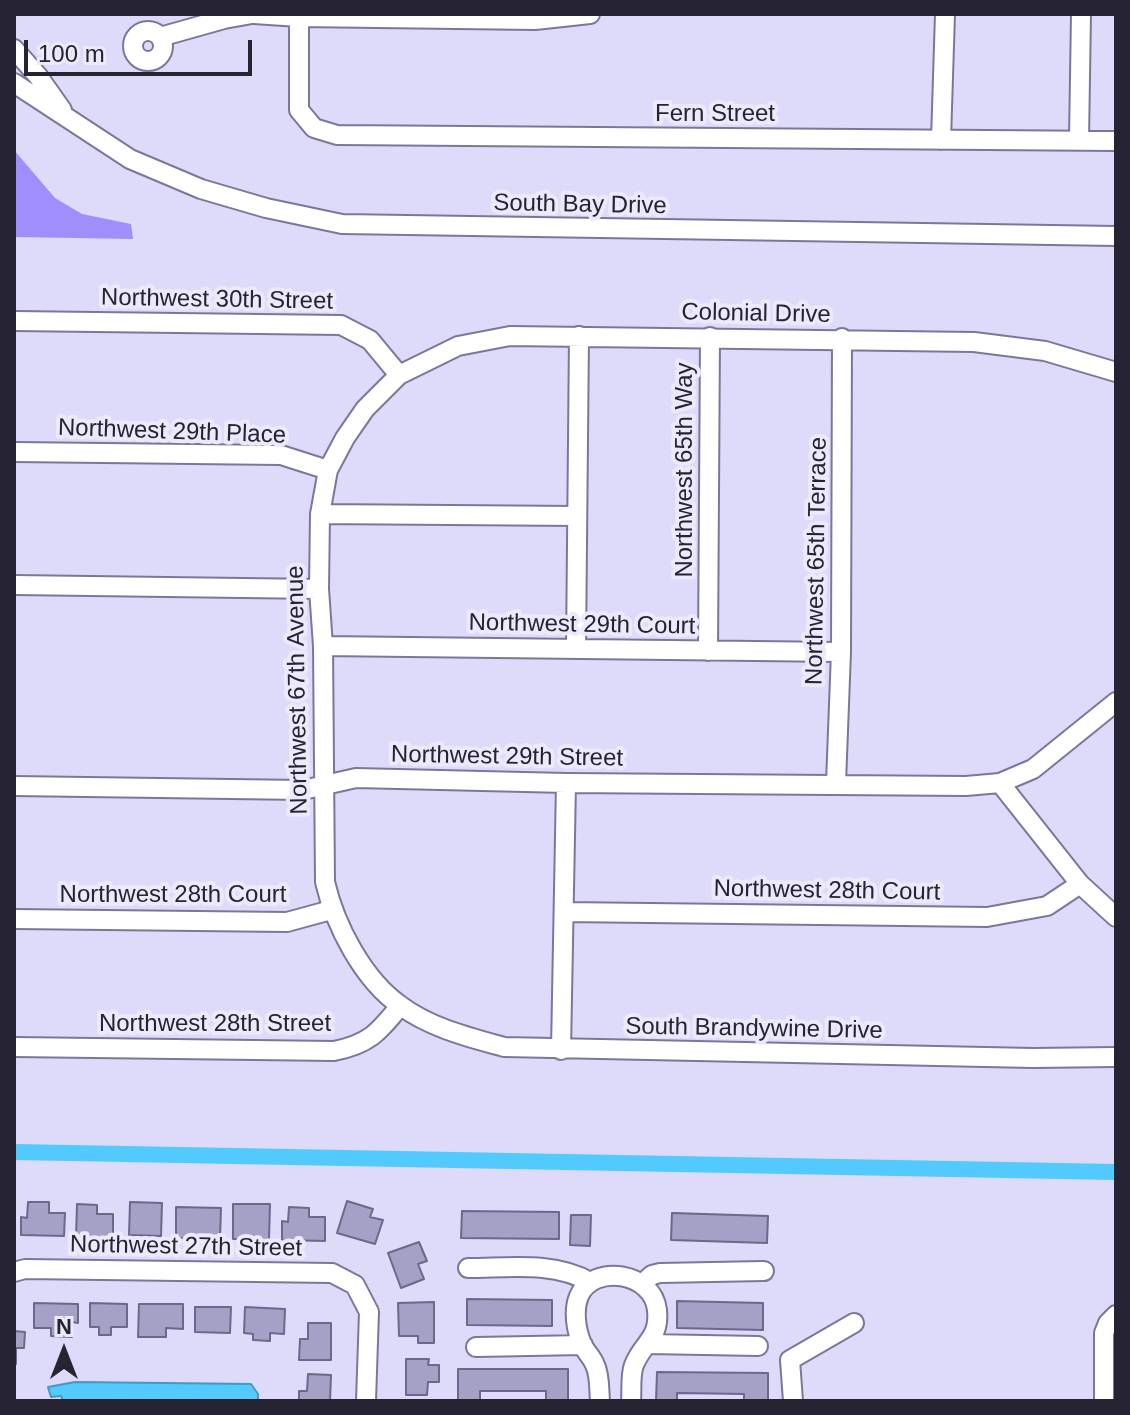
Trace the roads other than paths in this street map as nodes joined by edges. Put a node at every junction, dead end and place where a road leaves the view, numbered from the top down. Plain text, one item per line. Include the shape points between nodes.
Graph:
1 (253, 14) edge
2 (590, 14) edge
3 (945, 14) edge
4 (1081, 14) edge
5 (299, 17) junction
6 (160, 37) dead end
7 (14, 49) edge
8 (14, 83) edge
9 (66, 116) junction
10 (941, 140) junction
11 (1079, 140) junction
12 (1116, 141) edge
13 (1116, 236) edge
14 (14, 321) edge
15 (579, 336) junction
16 (710, 337) junction
17 (842, 338) junction
18 (1116, 372) edge
19 (399, 375) junction
20 (14, 452) edge
21 (328, 470) junction
22 (320, 514) junction
23 (577, 516) junction
24 (14, 585) edge
25 (319, 589) junction
26 (323, 646) junction
27 (576, 648) junction
28 (708, 651) junction
29 (841, 652) junction
30 (1112, 713) edge
31 (566, 783) junction
32 (836, 783) junction
33 (1000, 783) junction
34 (14, 786) edge
35 (323, 786) junction
36 (1080, 884) junction
37 (331, 910) junction
38 (565, 912) junction
39 (1116, 917) edge
40 (14, 919) edge
41 (400, 1006) junction
42 (14, 1047) edge
43 (561, 1050) junction
44 (1116, 1057) edge
45 (468, 1268) dead end
46 (764, 1271) dead end
47 (14, 1272) edge
48 (590, 1282) junction
49 (643, 1283) junction
50 (1116, 1315) edge
51 (854, 1323) dead end
52 (649, 1344) junction
53 (583, 1345) junction
54 (758, 1346) dead end
55 (476, 1347) dead end
56 (366, 1401) edge
57 (600, 1401) edge
58 (631, 1401) edge
59 (793, 1401) edge
60 (1104, 1401) edge

1 - 5 street
1 - 6 street
2 - 5 street via 535,20
3 - 10 street
4 - 11 street
5 - 10 street, Fern Street via 299,110 314,128 337,135
7 - 9 street, South Bay Drive
8 - 9 street, South Bay Drive
9 - 13 street, South Bay Drive via 130,159 201,189 342,224
10 - 11 street, Fern Street
11 - 12 street, Fern Street
14 - 19 street, Northwest 30th Street via 341,325 370,340
15 - 16 street, Colonial Drive
15 - 19 street, Colonial Drive via 510,336 458,346
15 - 23 street
16 - 17 street, Colonial Drive
16 - 28 street, Northwest 65th Way
17 - 18 street, Colonial Drive via 1031,349
17 - 29 street, Northwest 65th Terrace
19 - 21 street, Northwest 67th Avenue via 365,409
20 - 21 street, Northwest 29th Place via 281,455
21 - 22 street, Northwest 67th Avenue
22 - 23 street
22 - 25 street, Northwest 67th Avenue
23 - 27 street
24 - 25 street
25 - 26 street, Northwest 67th Avenue
26 - 27 street, Northwest 29th Court
26 - 35 street, Northwest 67th Avenue
27 - 28 street, Northwest 29th Court
28 - 29 street, Northwest 29th Court
29 - 32 street, Northwest 65th Terrace
30 - 33 street via 1033,769
31 - 32 street, Northwest 29th Street
31 - 35 street, Northwest 29th Street via 356,778
31 - 38 street
32 - 33 street, Northwest 29th Street
33 - 36 street
34 - 35 street, Northwest 29th Street
35 - 37 street, Northwest 67th Avenue via 325,882
36 - 38 street, Northwest 28th Court via 1047,906 987,917
36 - 39 street
37 - 40 street, Northwest 28th Court via 287,922
37 - 41 street, Northwest 67th Avenue via 374,980
38 - 43 street
41 - 42 street, Northwest 28th Street via 378,1033 358,1046 334,1051
41 - 43 street, South Brandywine Drive via 451,1033 504,1047
43 - 44 street, South Brandywine Drive
45 - 48 street via 558,1269
46 - 49 street via 660,1273
47 - 56 street, Northwest 27th Street via 332,1273 355,1285 369,1312
48 - 49 street via 619,1276
48 - 53 street via 579,1296 576,1312
49 - 52 street via 657,1307 658,1325
50 - 60 street via 1104,1333
51 - 59 street via 790,1360
52 - 54 street
52 - 58 street via 633,1368
53 - 55 street
53 - 57 street via 596,1365

